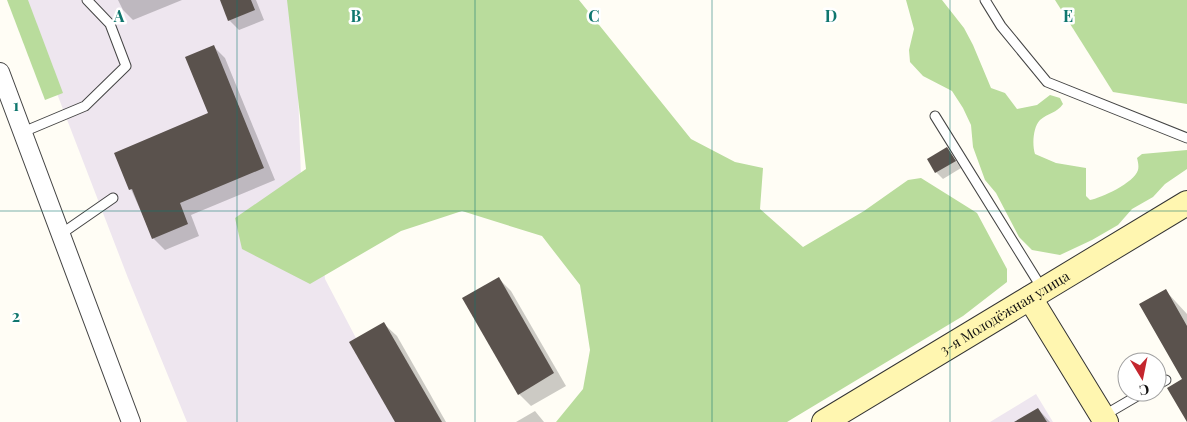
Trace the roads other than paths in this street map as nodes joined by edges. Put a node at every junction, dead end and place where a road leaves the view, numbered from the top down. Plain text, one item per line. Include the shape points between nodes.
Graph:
1 (87, 0) edge
2 (985, 0) edge
3 (0, 72) edge
4 (935, 116) dead end
5 (23, 132) junction
6 (1187, 138) edge
7 (113, 198) dead end
8 (1184, 208) edge
9 (60, 234) junction
10 (1036, 294) junction
11 (1129, 402) edge
12 (1104, 419) edge
13 (131, 422) edge
14 (824, 422) edge

1 - 5 lane via 110,24 126,66 85,106
2 - 6 lane via 1001,26 1047,82
3 - 5 street
4 - 10 lane
5 - 9 street
7 - 9 lane
8 - 10 main road, 3-я Молодёжная улица
9 - 13 street
10 - 12 main road
10 - 14 main road, 3-я Молодёжная улица
11 - 12 lane

